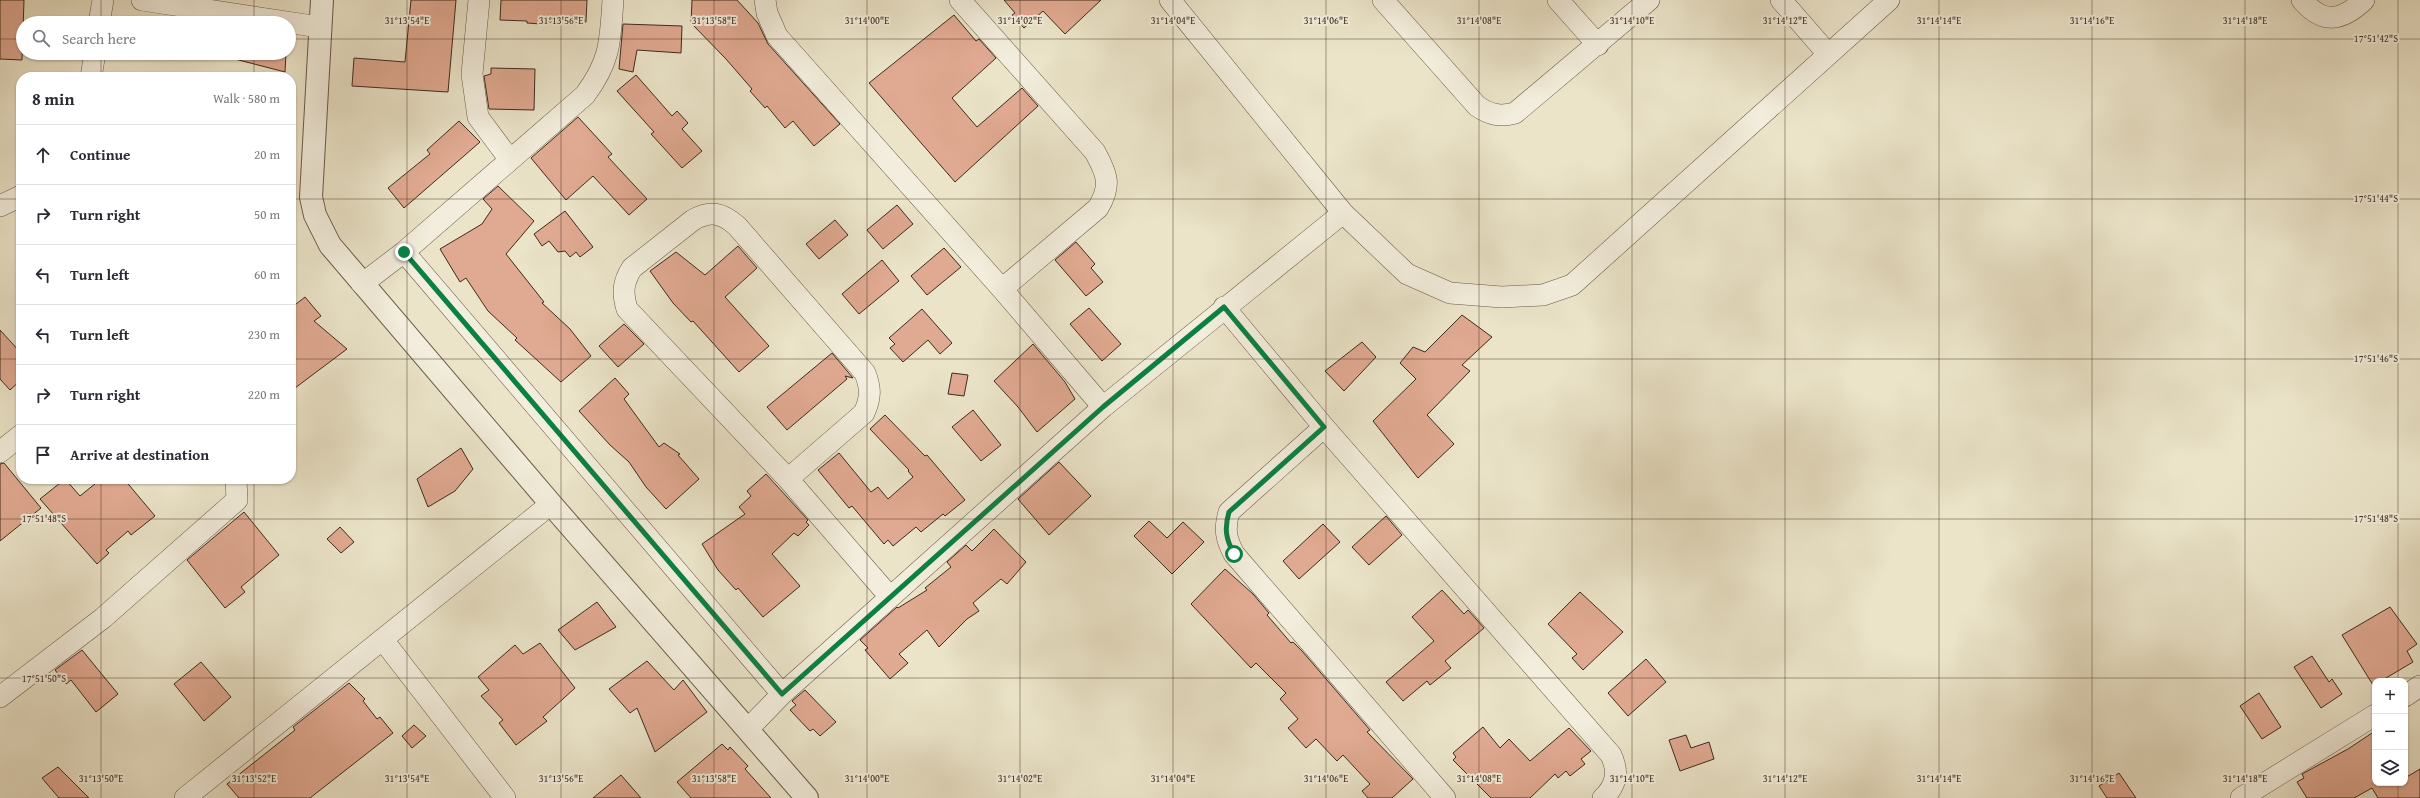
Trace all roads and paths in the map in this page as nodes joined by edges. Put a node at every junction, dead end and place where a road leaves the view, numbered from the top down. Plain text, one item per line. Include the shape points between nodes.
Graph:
1 (103, 0) edge
2 (142, 0) edge
3 (322, 0) edge
4 (479, 0) edge
5 (613, 0) edge
6 (765, 0) edge
7 (960, 0) edge
8 (1170, 0) edge
9 (1383, 0) edge
10 (1558, 0) edge
11 (1649, 0) edge
12 (1781, 0) edge
13 (1888, 0) edge
14 (2302, 0) edge
15 (2364, 0) edge
16 (101, 16) edge
17 (247, 16) edge
18 (296, 23) edge
19 (319, 27) junction
20 (1598, 44) junction
21 (1828, 54) junction
22 (94, 60) edge
23 (92, 72) edge
24 (510, 160) junction
25 (1343, 213) junction
26 (404, 252) junction
27 (362, 284) junction
28 (1002, 289) junction
29 (1224, 307) junction
30 (1103, 407) junction
31 (1324, 427) junction
32 (16, 439) edge
33 (0, 452) edge
34 (788, 479) junction
35 (236, 484) edge
36 (551, 504) junction
37 (890, 597) junction
38 (383, 640) junction
39 (2420, 686) edge
40 (782, 694) junction
41 (2408, 694) edge
42 (0, 697) edge
43 (2372, 717) edge
44 (748, 730) junction
45 (501, 797) edge
46 (185, 798) edge
47 (807, 798) edge
48 (1445, 798) edge
49 (1603, 798) edge
50 (2241, 798) edge

1 - 16 street
2 - 17 street
3 - 19 street
4 - 24 street via 472,74 478,117
5 - 24 street via 610,42 607,58 599,75 585,95
6 - 28 street via 767,14 777,36
7 - 28 street via 1095,152 1107,181 1105,196 1098,208
8 - 25 street
9 - 20 street via 1477,106 1489,114 1503,116 1515,113
10 - 20 street
11 - 20 street
12 - 21 street
13 - 21 street
14 - 15 street via 2323,17 2340,17
18 - 19 street
19 - 27 street via 311,197 315,215 330,245
21 - 25 street via 1572,285 1543,295 1502,298 1450,293 1407,274
22 - 23 street
24 - 26 street
25 - 29 street
26 - 27 street
26 - 40 street
27 - 36 street
28 - 30 street
29 - 30 street
29 - 31 street
30 - 37 street
31 - 48 street via 1229,512 1226,540 1234,554
31 - 49 street via 1610,755 1616,766 1616,778 1611,791
32 - 33 street
34 - 34 street via 627,309 624,288 632,268 703,214 717,213 738,226 865,373 870,385 870,399 864,413
34 - 37 street
35 - 42 street via 237,500 103,618
36 - 38 street
36 - 44 street
37 - 40 street
38 - 45 street
38 - 46 street
39 - 41 street
40 - 44 street
43 - 50 street
44 - 47 street

